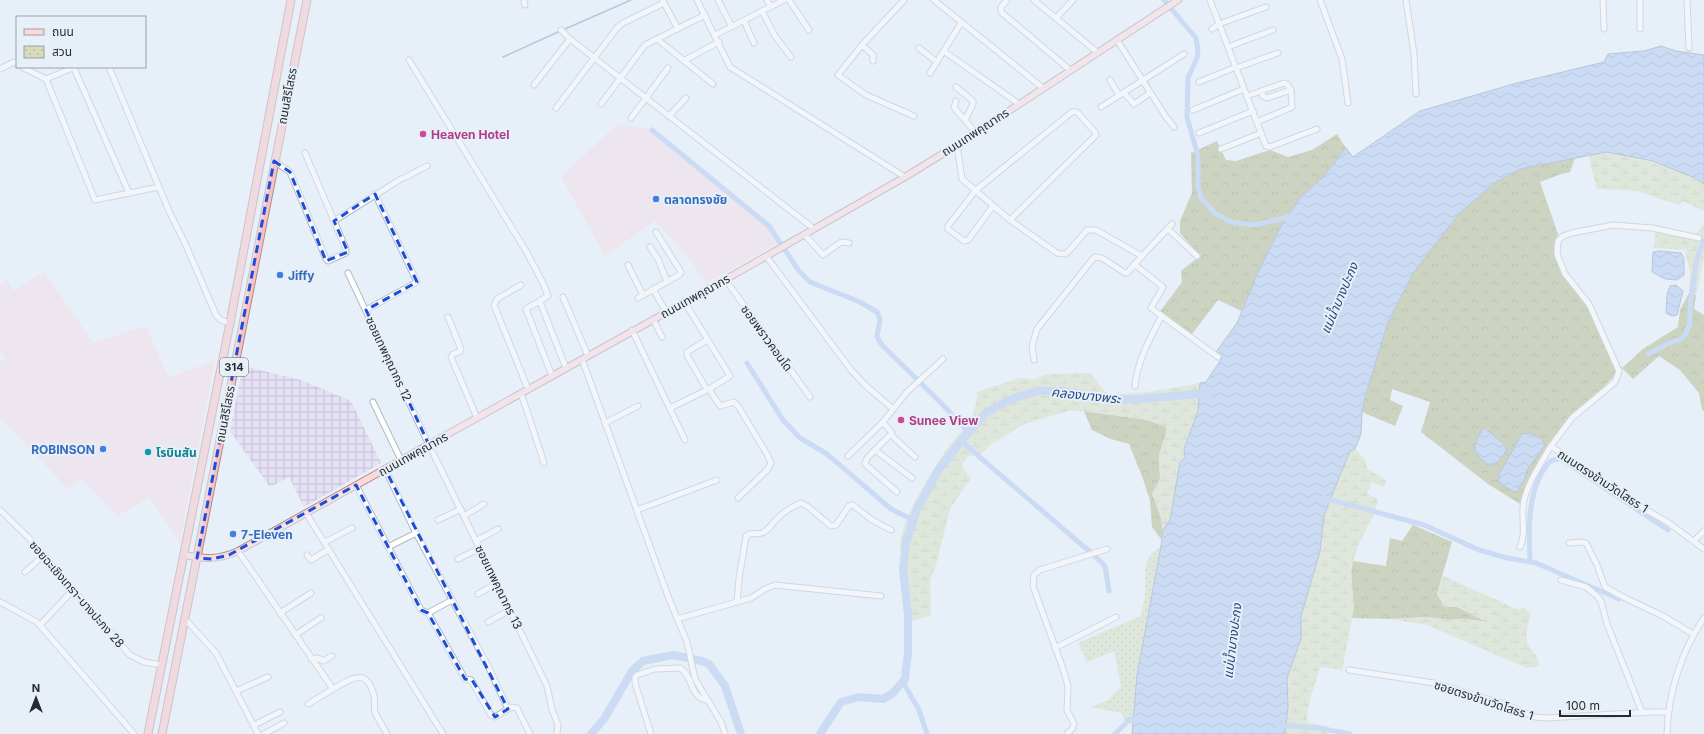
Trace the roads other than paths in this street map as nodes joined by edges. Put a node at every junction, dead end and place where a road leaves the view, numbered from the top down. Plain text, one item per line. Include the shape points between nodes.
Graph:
1 (291, 0) edge
2 (307, 0) edge
3 (697, 0) edge
4 (718, 0) edge
5 (767, 0) edge
6 (784, 0) edge
7 (789, 0) edge
8 (896, 0) edge
9 (934, 0) edge
10 (1007, 0) edge
11 (1034, 0) edge
12 (1073, 0) edge
13 (1178, 0) edge
14 (1210, 0) edge
15 (1320, 0) edge
16 (1406, 0) edge
17 (1603, 0) edge
18 (1640, 0) edge
19 (1687, 0) edge
20 (664, 1) edge
21 (902, 2) edge
22 (771, 7) junction
23 (1266, 7) dead end
24 (762, 11) junction
25 (705, 16) junction
26 (1056, 18) junction
27 (744, 21) junction
28 (962, 23) junction
29 (1219, 24) junction
30 (732, 27) junction
31 (678, 29) junction
32 (1212, 29) dead end
33 (1604, 29) dead end
34 (1640, 29) dead end
35 (561, 30) dead end
36 (809, 30) dead end
37 (1273, 30) dead end
38 (715, 35) junction
39 (570, 39) junction
40 (657, 39) junction
41 (1117, 40) junction
42 (719, 42) junction
43 (754, 43) dead end
44 (862, 45) junction
45 (1228, 47) junction
46 (919, 48) dead end
47 (1689, 48) dead end
48 (945, 52) junction
49 (1097, 52) junction
50 (1278, 53) dead end
51 (1184, 54) dead end
52 (791, 57) dead end
53 (595, 59) junction
54 (409, 60) dead end
55 (685, 60) junction
56 (872, 61) dead end
57 (937, 62) junction
58 (16, 63) edge
59 (24, 68) edge
60 (73, 68) edge
61 (75, 68) edge
62 (109, 68) edge
63 (668, 68) dead end
64 (1236, 68) junction
65 (0, 69) edge
66 (1070, 70) junction
67 (930, 73) dead end
68 (46, 79) junction
69 (621, 79) junction
70 (1110, 80) dead end
71 (1142, 80) junction
72 (1199, 82) dead end
73 (713, 84) dead end
74 (534, 85) dead end
75 (956, 86) dead end
76 (1043, 88) junction
77 (1244, 89) junction
78 (1291, 90) junction
79 (1150, 92) junction
80 (1261, 92) junction
81 (1122, 94) junction
82 (1416, 94) dead end
83 (1248, 96) junction
84 (646, 98) junction
85 (686, 98) dead end
86 (956, 101) dead end
87 (1348, 103) dead end
88 (601, 104) dead end
89 (1019, 104) junction
90 (1101, 107) dead end
91 (556, 108) dead end
92 (1193, 110) dead end
93 (1253, 111) junction
94 (669, 116) junction
95 (914, 116) dead end
96 (631, 118) dead end
97 (965, 120) junction
98 (1257, 122) junction
99 (1174, 127) dead end
100 (1317, 129) dead end
101 (976, 133) junction
102 (1199, 133) dead end
103 (1261, 133) junction
104 (957, 145) junction
105 (1221, 149) dead end
106 (305, 153) dead end
107 (274, 161) junction
108 (427, 166) dead end
109 (904, 177) junction
110 (159, 186) junction
111 (976, 190) junction
112 (129, 193) junction
113 (375, 194) junction
114 (993, 206) junction
115 (1010, 220) junction
116 (334, 221) junction
117 (813, 228) junction
118 (656, 232) dead end
119 (804, 234) junction
120 (1699, 238) dead end
121 (849, 243) dead end
122 (650, 247) dead end
123 (766, 256) junction
124 (1142, 256) junction
125 (1196, 256) dead end
126 (1134, 264) junction
127 (628, 265) dead end
128 (348, 273) dead end
129 (725, 279) junction
130 (667, 282) junction
131 (521, 285) dead end
132 (653, 289) junction
133 (563, 297) dead end
134 (540, 302) junction
135 (684, 302) junction
136 (366, 310) junction
137 (666, 312) junction
138 (448, 317) dead end
139 (1161, 317) junction
140 (653, 319) junction
141 (230, 323) junction
142 (632, 330) junction
143 (662, 337) dead end
144 (707, 340) junction
145 (585, 357) junction
146 (1218, 357) dead end
147 (942, 359) dead end
148 (1034, 360) dead end
149 (566, 368) junction
150 (552, 376) junction
151 (1135, 386) dead end
152 (528, 389) junction
153 (708, 389) junction
154 (521, 393) junction
155 (810, 397) dead end
156 (373, 402) dead end
157 (638, 406) dead end
158 (670, 408) junction
159 (893, 409) junction
160 (477, 418) junction
161 (883, 422) junction
162 (606, 423) junction
163 (891, 435) junction
164 (685, 440) dead end
165 (429, 445) junction
166 (1551, 446) junction
167 (875, 450) junction
168 (848, 456) dead end
169 (915, 457) dead end
170 (401, 460) junction
171 (544, 463) dead end
172 (385, 469) junction
173 (912, 478) dead end
174 (717, 480) dead end
175 (356, 485) junction
176 (897, 492) dead end
177 (738, 498) dead end
178 (484, 504) dead end
179 (0, 510) edge
180 (461, 510) junction
181 (637, 510) junction
182 (306, 513) junction
183 (464, 516) junction
184 (438, 520) dead end
185 (352, 528) dead end
186 (498, 529) dead end
187 (891, 530) dead end
188 (1704, 531) edge
189 (416, 533) junction
190 (1694, 540) junction
191 (476, 541) junction
192 (325, 542) junction
193 (1569, 543) dead end
194 (388, 547) junction
195 (1520, 547) dead end
196 (480, 548) junction
197 (329, 549) junction
198 (1107, 549) dead end
199 (1704, 549) edge
200 (238, 551) junction
201 (44, 554) junction
202 (184, 555) junction
203 (307, 555) dead end
204 (197, 558) junction
205 (458, 558) dead end
206 (25, 572) dead end
207 (1561, 580) dead end
208 (497, 583) junction
209 (74, 589) junction
210 (311, 593) dead end
211 (478, 594) dead end
212 (881, 596) dead end
213 (452, 600) junction
214 (0, 602) edge
215 (737, 602) junction
216 (510, 610) junction
217 (280, 613) junction
218 (428, 613) junction
219 (1116, 617) dead end
220 (321, 618) dead end
221 (1704, 618) edge
222 (185, 619) junction
223 (677, 619) junction
224 (488, 622) dead end
225 (40, 625) junction
226 (1693, 634) junction
227 (295, 635) junction
228 (1055, 648) junction
229 (332, 656) dead end
230 (311, 659) junction
231 (162, 665) junction
232 (1349, 670) dead end
233 (268, 677) dead end
234 (333, 689) junction
235 (236, 691) junction
236 (708, 700) junction
237 (308, 704) dead end
238 (508, 709) junction
239 (280, 712) dead end
240 (1642, 712) junction
241 (1668, 712) junction
242 (284, 723) dead end
243 (254, 725) junction
244 (557, 733) edge
245 (134, 734) edge
246 (148, 734) edge
247 (162, 734) edge
248 (258, 734) edge
249 (264, 734) edge
250 (387, 734) edge
251 (443, 734) edge
252 (530, 734) edge
253 (651, 734) edge
254 (725, 734) edge
255 (1066, 734) edge
256 (1667, 734) edge

1 - 141 highway, ถนนสิริโสธร / 314
2 - 107 highway, ถนนสิริโสธร / 314
3 - 25 street
4 - 30 street
5 - 22 street
6 - 22 street
7 - 36 street
8 - 21 street
9 - 28 street
10 - 66 street via 1001,7 1001,12
11 - 26 street
12 - 26 street
13 - 41 main road, ถนนเทพคุณากร
14 - 29 street
15 - 87 street via 1340,52
16 - 82 street via 1414,54
17 - 33 street
18 - 34 street
19 - 47 street
20 - 31 street
20 - 53 street via 617,28
21 - 44 street
22 - 24 street
23 - 29 street
24 - 27 street
24 - 52 street via 775,36
25 - 31 street
25 - 38 street
26 - 49 street
27 - 30 street
27 - 43 street
28 - 48 street
28 - 76 street
29 - 32 street
29 - 45 street
30 - 38 street
31 - 40 street
35 - 39 street
37 - 45 street
38 - 42 street
39 - 53 street
39 - 74 street
40 - 55 street
40 - 69 street via 641,48
41 - 49 main road, ถนนเทพคุณากร
41 - 71 street
42 - 55 street
42 - 109 street via 734,70
44 - 56 street via 873,55
44 - 95 street via 838,76 866,95
45 - 64 street
46 - 57 street
48 - 57 street
48 - 89 street
49 - 66 main road, ถนนเทพคุณากร
50 - 64 street
51 - 71 street
53 - 69 street
53 - 91 street
54 - 134 street via 526,251 548,294
55 - 73 street
57 - 67 street
58 - 65 street
59 - 68 street
60 - 68 street
61 - 112 street
62 - 110 street
63 - 84 street
64 - 72 street
64 - 77 street
66 - 76 main road, ถนนเทพคุณากร
68 - 112 street via 95,200
69 - 84 street
69 - 88 street
70 - 81 street
71 - 79 street
71 - 81 street
75 - 97 street via 973,101
76 - 89 main road, ถนนเทพคุณากร
77 - 83 street
77 - 92 street
78 - 80 street via 1267,98
78 - 80 street via 1284,83
78 - 98 street via 1292,107
79 - 81 street via 1134,104
79 - 99 street
80 - 83 street
81 - 90 street
83 - 93 street
84 - 94 street
84 - 96 street
85 - 94 street
86 - 97 street via 954,107
89 - 101 main road, ถนนเทพคุณากร
93 - 98 street
93 - 102 street
94 - 117 street
97 - 101 street
98 - 103 street
100 - 103 street via 1270,147 1266,146
101 - 104 main road, ถนนเทพคุณากร
103 - 105 street
104 - 109 main road, ถนนเทพคุณากร
104 - 111 street via 961,177
106 - 116 street
107 - 116 street via 290,172 328,261 347,251
107 - 204 highway, ถนนสิริโสธร / 314
108 - 113 street
109 - 117 main road, ถนนเทพคุณากร
110 - 112 street
110 - 141 street via 216,315
111 - 114 street
111 - 114 street via 948,226 950,231 964,241 968,240
111 - 115 street via 1072,112 1077,112 1096,136
113 - 116 street
113 - 136 street via 417,282
114 - 115 street
115 - 124 street via 1061,254 1068,252 1086,230 1090,229
117 - 119 main road, ถนนเทพคุณากร
118 - 130 street via 681,270
119 - 121 street via 822,255 841,242
119 - 123 main road, ถนนเทพคุณากร
120 - 166 street, ถนนตรงข้ามวัดโสธร 1 via 1652,228 1612,225 1572,233 1558,241 1557,254 1565,274 1589,304 1619,371 1615,382 1572,418
122 - 130 street
123 - 129 main road, ถนนเทพคุณากร
123 - 159 street via 851,370
124 - 125 street via 1170,226
124 - 126 street
126 - 139 street via 1164,287 1151,308
126 - 148 street via 1128,273 1125,273 1098,256 1092,260 1037,329 1032,346
127 - 132 street via 640,296
128 - 136 street, ซอยเทพคุณากร 12
129 - 135 main road, ถนนเทพคุณากร
129 - 155 street, ซอยพราวคอนโด
130 - 132 street
131 - 152 street via 497,299 494,305
132 - 137 street
133 - 145 street
134 - 149 street
134 - 150 street via 526,309
135 - 137 main road, ถนนเทพคุณากร
135 - 144 street
136 - 165 street, ซอยเทพคุณากร 12
137 - 140 main road, ถนนเทพคุณากร
138 - 160 street via 461,349 451,357
139 - 146 street
139 - 151 street via 1142,357
140 - 142 main road, ถนนเทพคุณากร
140 - 143 street
141 - 202 highway, ถนนสิริโสธร / 314
142 - 145 main road, ถนนเทพคุณากร
142 - 158 street
144 - 153 street via 690,349 687,355
144 - 153 street via 730,376
145 - 149 main road, ถนนเทพคุณากร
145 - 162 street
147 - 159 street
149 - 150 main road, ถนนเทพคุณากร
150 - 152 main road, ถนนเทพคุณากร
152 - 154 main road, ถนนเทพคุณากร
153 - 158 street
153 - 177 street via 720,406 736,403 771,463
154 - 160 main road, ถนนเทพคุณากร
154 - 171 street
156 - 170 street
157 - 162 street
158 - 164 street
159 - 161 street
160 - 165 main road, ถนนเทพคุณากร
161 - 163 street via 892,431
161 - 168 street
162 - 181 street
163 - 167 street
163 - 169 street
165 - 170 main road, ถนนเทพคุณากร
165 - 180 street, ซอยเทพคุณากร 13
166 - 190 street, ถนนตรงข้ามวัดโสธร 1 via 1618,493
166 - 195 street via 1534,476 1526,497 1523,507 1523,541
167 - 173 street
167 - 176 street via 864,464
170 - 172 main road, ถนนเทพคุณากร
172 - 175 main road, ถนนเทพคุณากร
172 - 189 street
174 - 181 street
175 - 182 main road, ถนนเทพคุณากร
175 - 194 street
178 - 183 street
179 - 201 street, ซอยฉะเชิงเทรา-บางปะกง 28
180 - 183 street, ซอยเทพคุณากร 13
180 - 184 street
181 - 223 street
182 - 192 street
182 - 200 main road, ถนนเทพคุณากร
183 - 191 street, ซอยเทพคุณากร 13
185 - 192 street
186 - 191 street
187 - 215 street via 872,520 853,505 849,506 836,525 831,526 807,506 797,505 785,512 765,532 746,536
188 - 190 street
189 - 194 street
189 - 213 street
190 - 199 street, ถนนตรงข้ามวัดโสธร 1
191 - 196 street, ซอยเทพคุณากร 13
192 - 197 street
193 - 226 street via 1586,543 1605,587
194 - 218 street via 421,610
196 - 205 street
196 - 208 street, ซอยเทพคุณากร 13
197 - 203 street via 311,560
197 - 251 street
198 - 228 street via 1040,570 1032,578 1035,594
200 - 204 main road, ถนนเทพคุณากร via 220,558
200 - 217 street
201 - 206 street
201 - 209 street, ซอยฉะเชิงเทรา-บางปะกง 28
202 - 204 main road, ถนนเทพคุณากร
202 - 231 highway, ถนนสิริโสธร / 314
204 - 222 highway, ถนนสิริโสธร / 314
207 - 240 street via 1586,587 1601,602 1607,624
208 - 211 street
208 - 216 street, ซอยเทพคุณากร 13
209 - 225 street
209 - 231 street, ซอยฉะเชิงเทรา-บางปะกง 28 via 130,655 144,662
210 - 217 street
212 - 215 street via 779,585 770,586 751,598
213 - 218 street
213 - 238 street
214 - 225 street
215 - 223 street
216 - 224 street
216 - 244 street, ซอยเทพคุณากร 13 via 547,686 557,720
217 - 227 street
218 - 238 street via 466,679 472,681 490,715 495,717
219 - 228 street
220 - 227 street
221 - 226 street
222 - 235 street via 216,653
222 - 247 highway, ถนนสิริโสธร / 314
223 - 236 street via 687,642 695,679
225 - 245 street
226 - 241 street via 1673,687
227 - 230 street
228 - 255 street via 1068,686 1067,710 1074,724
229 - 230 street via 323,661
230 - 234 street
231 - 246 highway, ถนนสิริโสธร / 314
232 - 240 street, ซอยตรงข้ามวัดโสธร 1 via 1434,683 1504,704 1535,717
233 - 235 street
234 - 237 street
234 - 250 street via 352,678 365,678 372,688 376,712
235 - 243 street
236 - 253 street via 699,698 680,668 655,669 637,675 635,684
236 - 254 street
238 - 252 street via 513,707 518,710
239 - 243 street
240 - 241 street, ซอยตรงข้ามวัดโสธร 1
241 - 256 street
242 - 249 street
243 - 248 street

